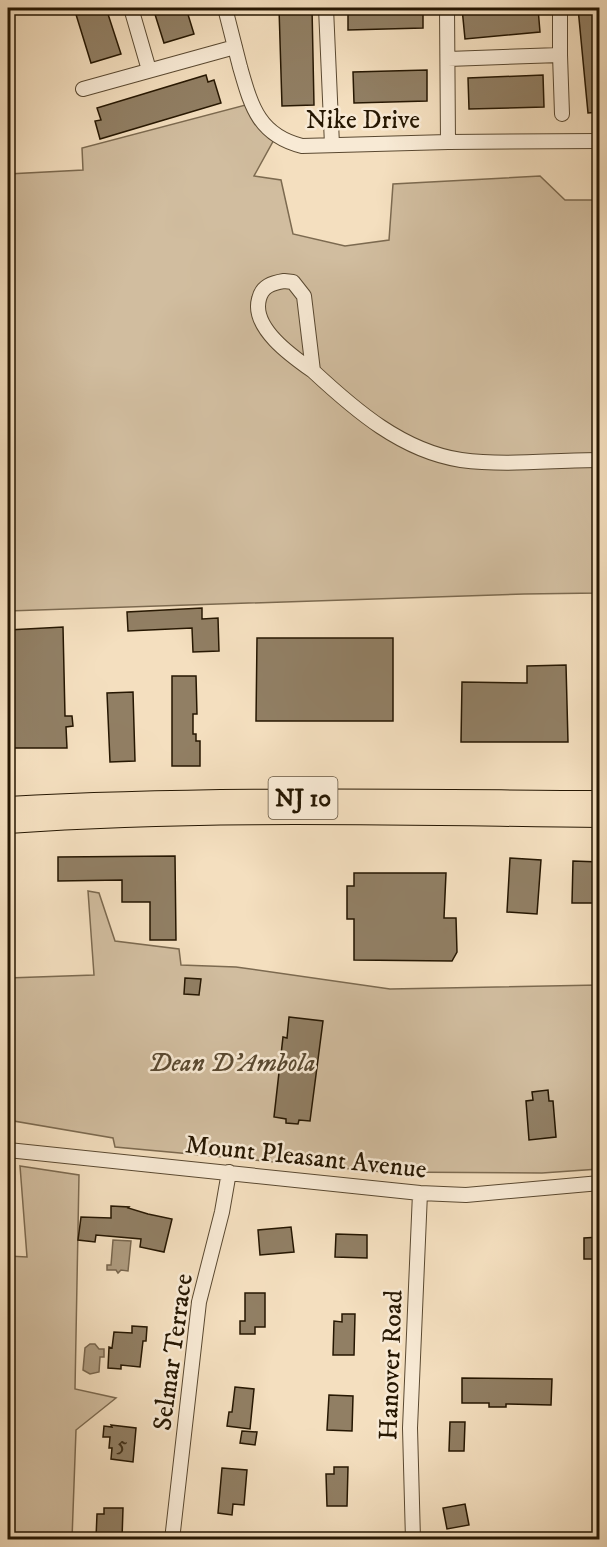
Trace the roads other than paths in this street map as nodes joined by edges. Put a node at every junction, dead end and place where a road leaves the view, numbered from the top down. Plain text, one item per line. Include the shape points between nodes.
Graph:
1 (131, 8) edge
2 (225, 8) edge
3 (326, 8) edge
4 (447, 8) edge
5 (560, 8) edge
6 (235, 47) junction
7 (560, 55) junction
8 (447, 58) junction
9 (149, 70) junction
10 (83, 88) dead end
11 (562, 114) dead end
12 (600, 141) edge
13 (448, 142) junction
14 (332, 146) junction
15 (313, 371) junction
16 (600, 460) edge
17 (600, 800) edge
18 (8, 806) edge
19 (600, 818) edge
20 (8, 824) edge
21 (8, 1150) edge
22 (229, 1172) junction
23 (600, 1183) edge
24 (420, 1193) junction
25 (172, 1539) edge
26 (412, 1539) edge

1 - 9 street
2 - 6 street, Nike Drive
3 - 14 street
4 - 8 street, Nike Drive
5 - 7 street
6 - 9 street
6 - 14 street, Nike Drive via 250,104 265,126 291,143
7 - 8 street
7 - 11 street
8 - 13 street, Nike Drive
9 - 10 street
12 - 13 street, Nike Drive
13 - 14 street, Nike Drive
15 - 15 street via 304,296 292,282 266,286 258,301 260,319 286,352
15 - 16 street via 385,430 438,454 487,462
17 - 18 main road, NJ 10 via 224,798
19 - 20 main road, NJ 10 via 163,816
21 - 22 street, Mount Pleasant Avenue
22 - 24 street, Mount Pleasant Avenue
22 - 25 street, Selmar Terrace via 199,1302
23 - 24 street, Mount Pleasant Avenue via 465,1195
24 - 26 street, Hanover Road via 410,1428

